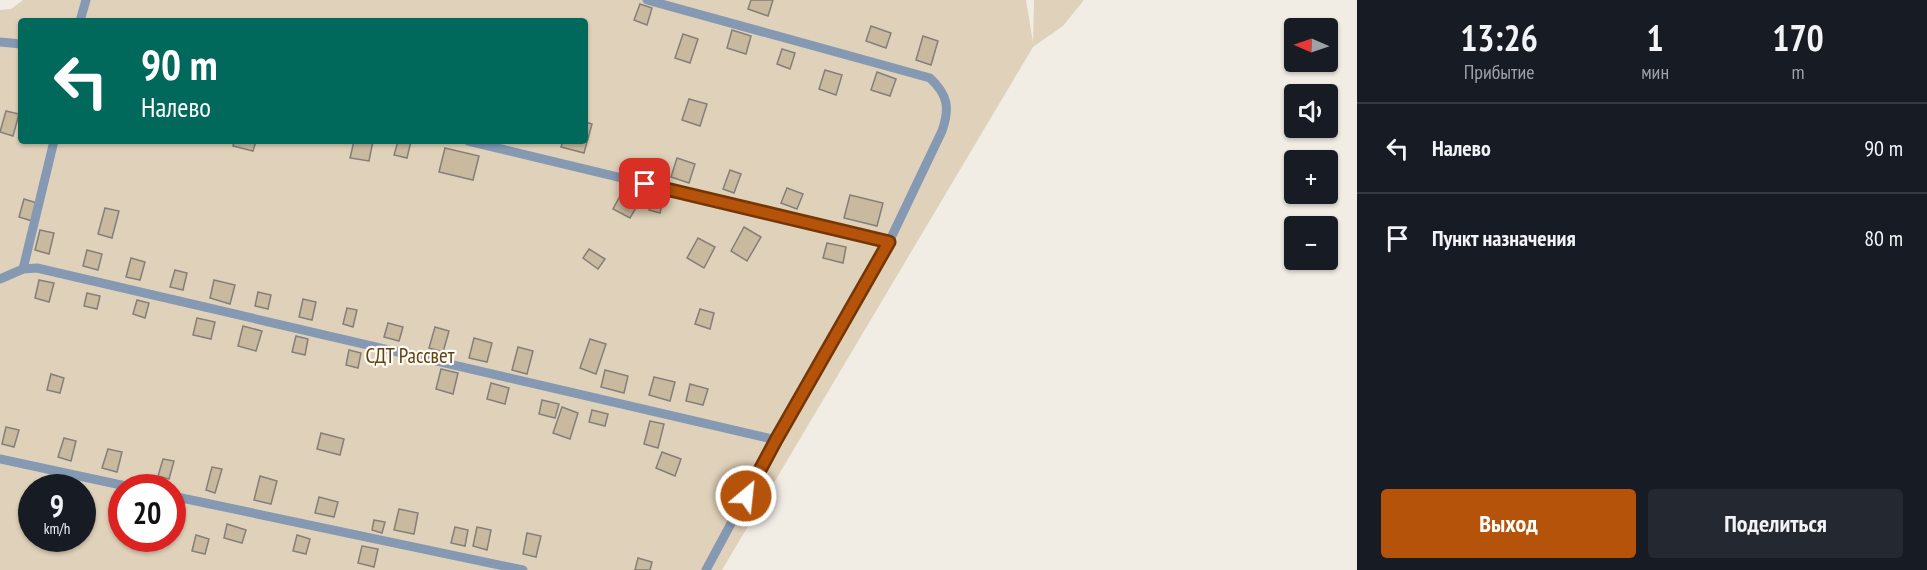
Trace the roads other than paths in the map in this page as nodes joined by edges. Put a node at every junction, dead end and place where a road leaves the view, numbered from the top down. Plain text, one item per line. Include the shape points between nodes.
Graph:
1 (86, 0) edge
2 (647, 0) edge
3 (81, 18) edge
4 (0, 42) edge
5 (18, 44) edge
6 (53, 144) edge
7 (481, 144) edge
8 (889, 242) junction
9 (23, 269) junction
10 (0, 279) edge
11 (776, 440) junction
12 (0, 459) edge
13 (108, 482) edge
14 (186, 498) edge
15 (523, 570) edge
16 (706, 570) edge

1 - 3 lane
2 - 8 lane via 930,78 940,87 946,99 947,117
4 - 5 lane
6 - 9 lane
7 - 8 lane
8 - 11 lane
9 - 10 lane
9 - 11 lane via 37,268
11 - 16 lane
12 - 13 lane
14 - 15 lane

